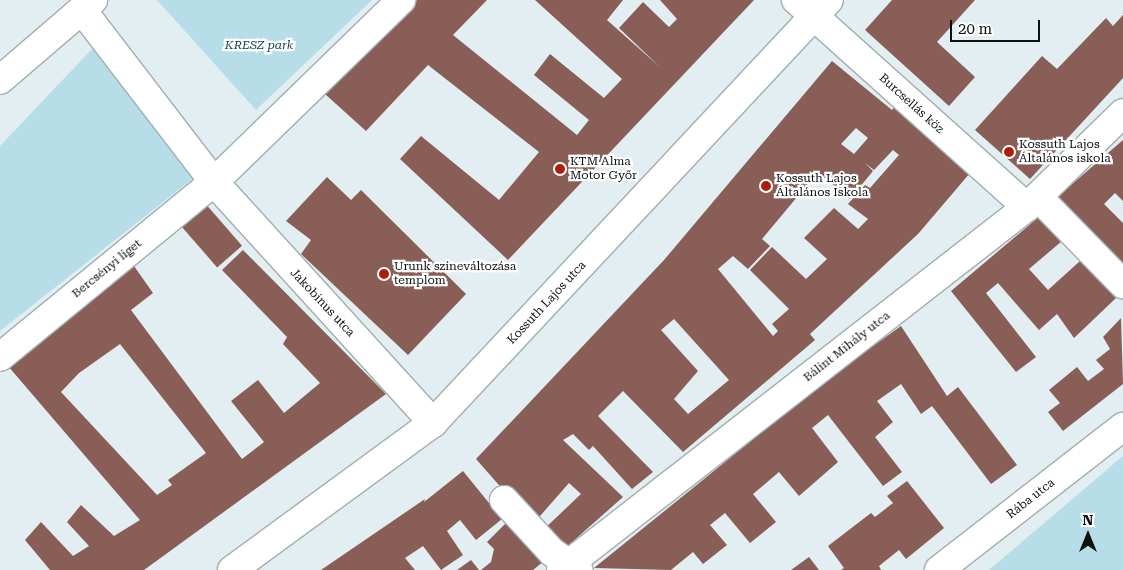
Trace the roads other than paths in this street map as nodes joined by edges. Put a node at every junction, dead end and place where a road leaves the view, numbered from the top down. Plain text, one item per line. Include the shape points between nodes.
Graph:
1 (401, 0) edge
2 (87, 5) edge
3 (813, 6) edge
4 (0, 80) edge
5 (1123, 113) edge
6 (214, 182) junction
7 (1032, 202) junction
8 (1123, 284) edge
9 (0, 357) edge
10 (433, 423) junction
11 (1123, 427) edge
12 (504, 500) dead end
13 (570, 568) edge
14 (232, 570) edge
15 (939, 570) edge

1 - 6 street, Bercsényi liget
2 - 4 street
2 - 6 street
3 - 7 street, Burcsellás köz
3 - 10 street, Kossuth Lajos utca
5 - 7 street, Bálint Mihály utca
6 - 9 street, Bercsényi liget
6 - 10 street, Jakobinus utca
7 - 8 street, Burcsellás köz
7 - 13 street, Bálint Mihály utca
10 - 14 street, Kossuth Lajos utca
11 - 15 street, Rába utca
12 - 13 street

